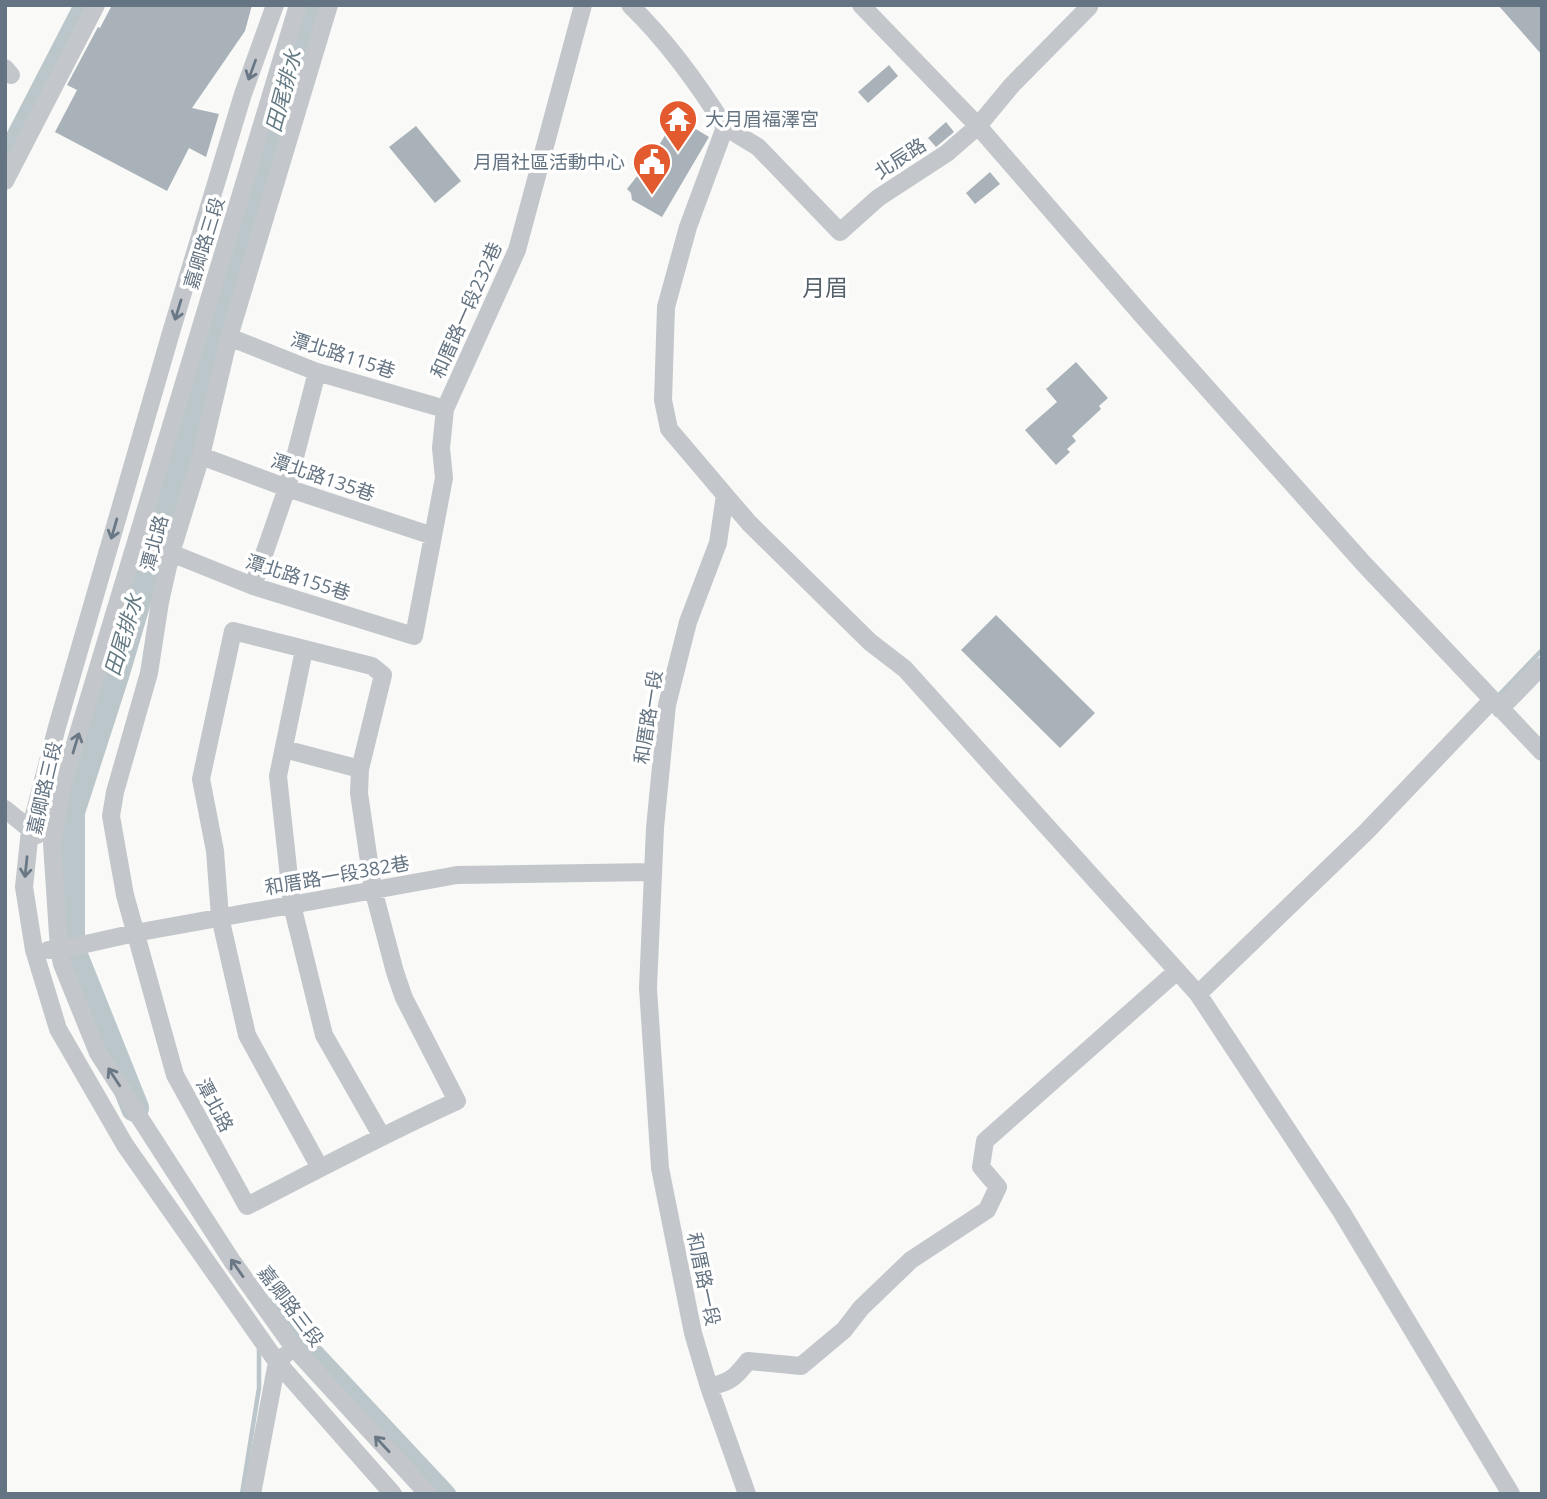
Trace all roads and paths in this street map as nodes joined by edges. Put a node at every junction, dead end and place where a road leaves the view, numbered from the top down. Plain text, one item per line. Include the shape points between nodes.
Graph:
1 (96, 5) edge
2 (275, 5) edge
3 (298, 5) edge
4 (329, 5) edge
5 (583, 5) edge
6 (630, 5) edge
7 (861, 5) edge
8 (1087, 5) edge
9 (978, 126) junction
10 (725, 127) junction
11 (5, 181) edge
12 (229, 337) junction
13 (317, 372) junction
14 (446, 409) junction
15 (201, 456) junction
16 (287, 488) junction
17 (725, 495) junction
18 (433, 536) junction
19 (171, 553) junction
20 (253, 586) junction
21 (414, 636) joint
22 (304, 650) junction
23 (1542, 666) edge
24 (1496, 705) junction
25 (284, 749) junction
26 (1542, 752) edge
27 (360, 769) junction
28 (5, 809) edge
29 (30, 830) junction
30 (52, 845) junction
31 (652, 872) junction
32 (373, 889) junction
33 (292, 905) junction
34 (220, 917) junction
35 (135, 933) junction
36 (34, 950) junction
37 (59, 950) junction
38 (1177, 971) junction
39 (1198, 994) junction
40 (382, 1135) junction
41 (320, 1168) junction
42 (294, 1348) junction
43 (277, 1362) junction
44 (709, 1387) junction
45 (252, 1494) edge
46 (393, 1494) edge
47 (428, 1494) edge
48 (747, 1494) edge
49 (1511, 1494) edge

1 - 11 street
2 -> 29 street, 嘉卿路三段 via 243,94 172,330
30 -> 3 street, 嘉卿路三段 via 62,787
4 - 12 street, 潭北路
5 - 14 street, 和厝路一段232巷 via 517,250
6 - 10 street via 694,77
7 - 9 street
8 - 9 street, 北辰路
9 - 10 street, 北辰路 via 947,153 878,198 840,232 758,147
9 - 24 street via 1355,554
10 - 17 street via 688,227 666,307 663,400 669,429
12 - 13 street, 潭北路115巷
12 - 15 street, 潭北路
13 - 14 street, 潭北路115巷
13 - 16 street
14 - 18 street, 和厝路一段232巷 via 441,448 444,478
15 - 16 street, 潭北路135巷
15 - 19 street, 潭北路
16 - 18 street, 潭北路135巷
16 - 20 street
17 - 31 street, 和厝路一段 via 718,543 688,622 667,705
17 - 38 street via 870,642 905,669
18 - 21 street, 和厝路一段232巷
19 - 20 street, 潭北路155巷
19 - 35 street, 潭北路 via 149,673 111,816
20 - 21 street, 潭北路155巷
22 - 25 street
22 - 27 street via 372,666 383,676
22 - 34 street via 233,631 201,779 215,851
23 - 24 street
24 - 26 street
24 - 39 street
25 - 27 street
25 - 33 street via 278,776
27 - 32 street via 359,793
28 - 29 street
29 - 30 street
29 -> 36 street, 嘉卿路三段 via 24,887
30 - 37 street, 嘉卿路三段
31 - 32 street, 和厝路一段382巷 via 457,875
31 - 44 street, 和厝路一段 via 648,988 660,1168 693,1333
32 - 33 street, 和厝路一段382巷
32 - 40 street via 404,998 457,1101
33 - 34 street, 和厝路一段382巷
33 - 40 street via 324,1035
34 - 35 street, 和厝路一段382巷
34 - 41 street via 247,1035
35 - 37 street, 和厝路一段382巷
35 - 41 street, 潭北路 via 175,1074 247,1206
36 - 37 street, 和厝路一段382巷
36 - 43 street, 嘉卿路三段 via 58,1029 125,1144
42 -> 37 street, 嘉卿路三段 via 98,1053
38 - 39 street
38 - 44 street via 985,1141 981,1167 998,1187 987,1210 911,1260 845,1330 801,1366 748,1361 727,1382
39 - 49 street via 1341,1211
40 - 41 street
42 - 43 street
47 -> 42 street, 嘉卿路三段
43 - 45 street
43 - 46 street, 嘉卿路三段
44 - 48 street, 和厝路一段

